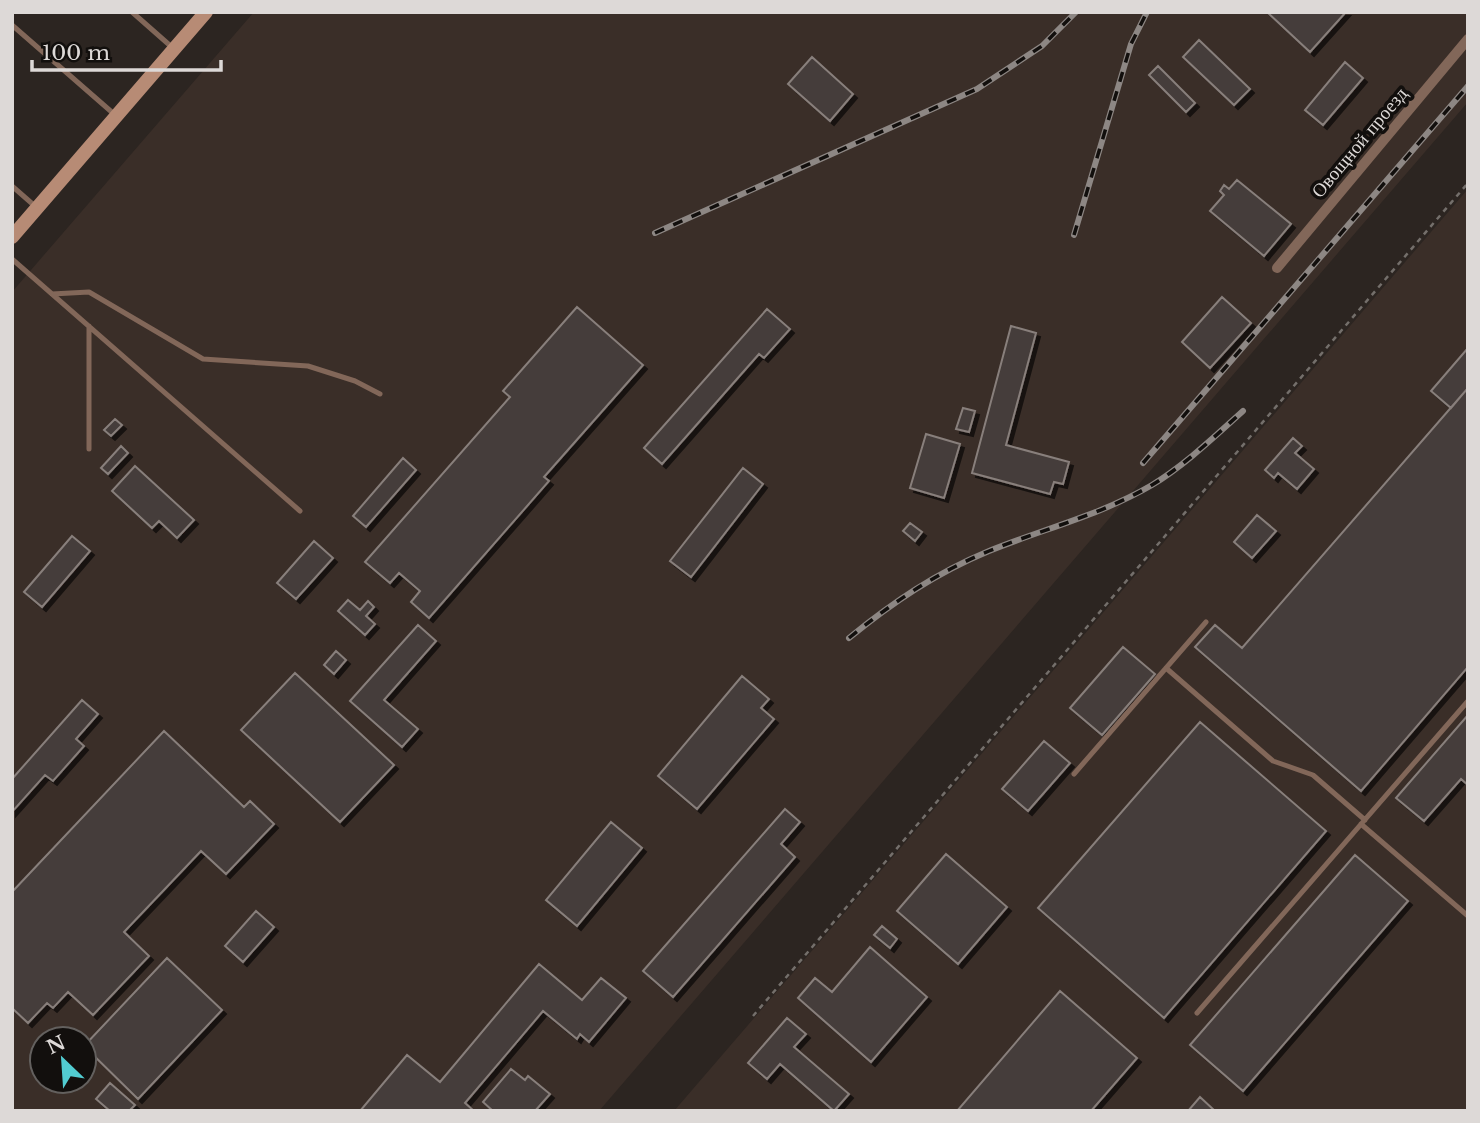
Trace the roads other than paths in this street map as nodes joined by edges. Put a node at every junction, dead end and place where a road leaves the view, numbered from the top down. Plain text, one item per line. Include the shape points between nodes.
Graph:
1 (132, 12) edge
2 (206, 12) edge
3 (12, 24) edge
4 (1468, 38) edge
5 (174, 48) junction
6 (116, 116) junction
7 (12, 186) edge
8 (37, 208) junction
9 (12, 237) edge
10 (12, 259) edge
11 (1276, 268) dead end
12 (52, 294) junction
13 (89, 326) junction
14 (380, 394) dead end
15 (89, 449) dead end
16 (300, 511) dead end
17 (1206, 622) dead end
18 (1166, 668) junction
19 (1468, 701) edge
20 (1074, 774) dead end
21 (1363, 822) junction
22 (1468, 916) edge
23 (1197, 1013) dead end

1 - 5 lane
2 - 5 main road
3 - 6 lane
4 - 11 street, Овощной проезд
5 - 6 main road
6 - 8 main road
7 - 8 lane
8 - 9 main road
10 - 12 lane
12 - 13 lane
12 - 14 lane via 89,292 203,359 308,366
13 - 15 lane
13 - 16 lane
17 - 18 lane
18 - 20 lane
18 - 21 lane via 1273,761 1313,775
19 - 21 lane
21 - 22 lane
21 - 23 lane

